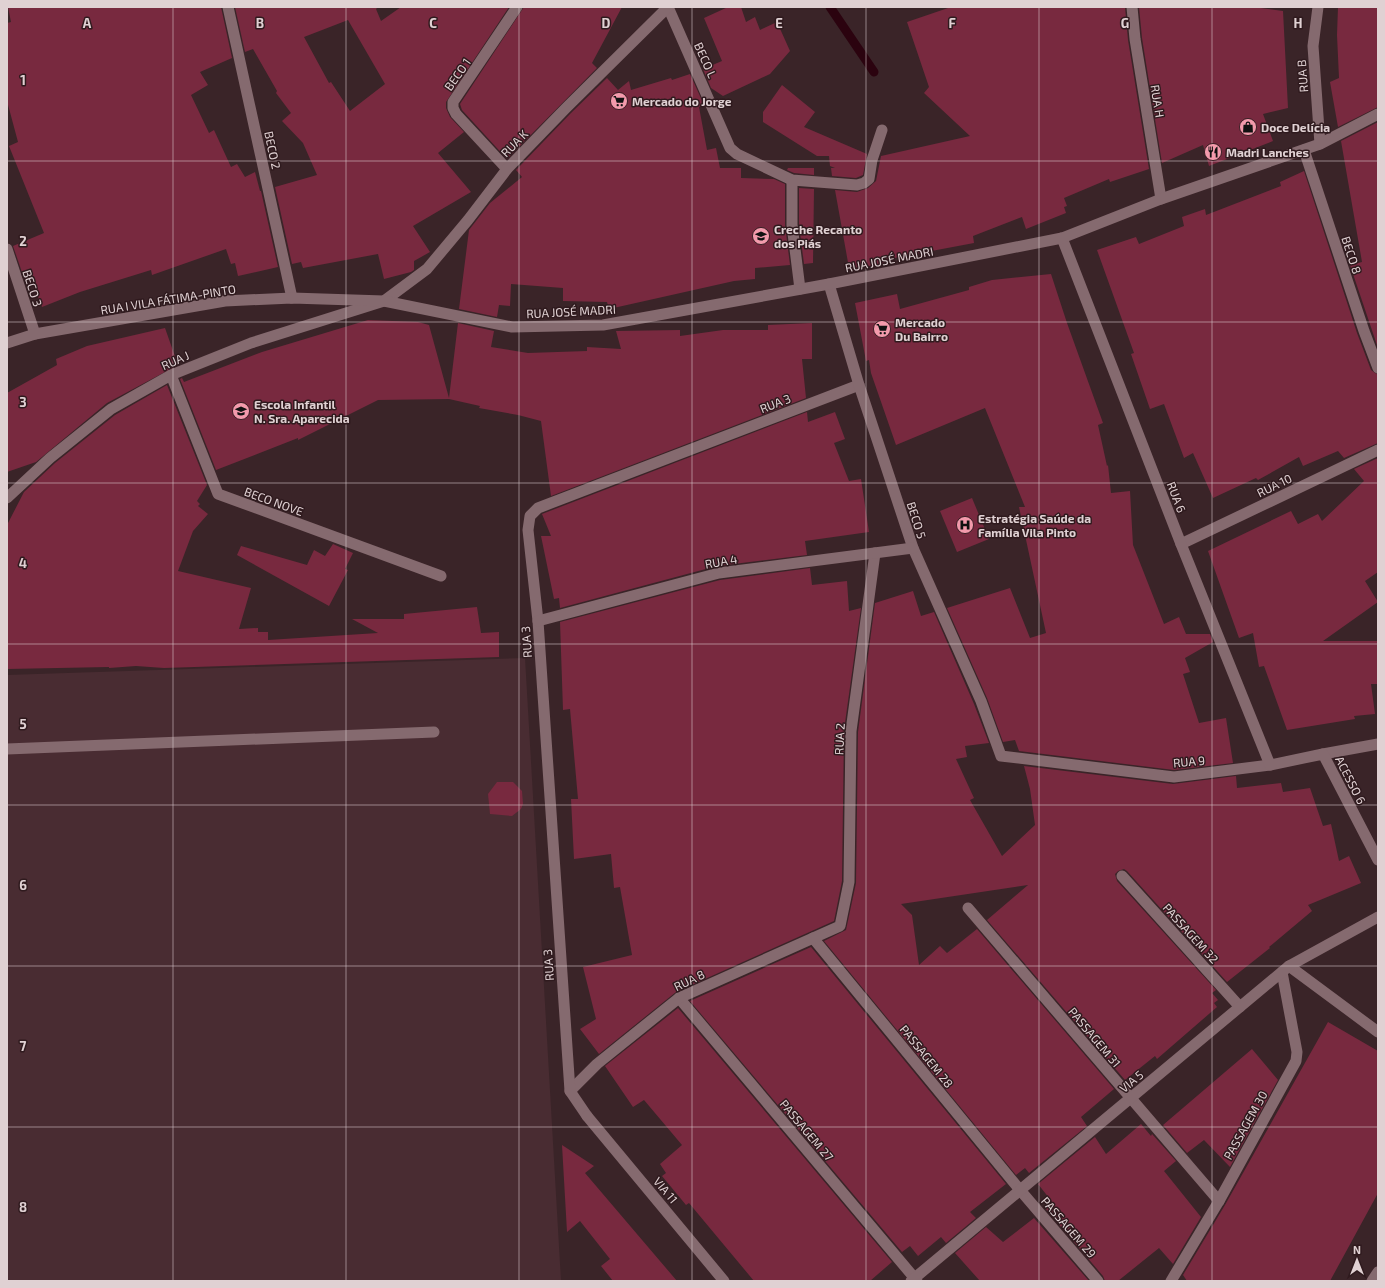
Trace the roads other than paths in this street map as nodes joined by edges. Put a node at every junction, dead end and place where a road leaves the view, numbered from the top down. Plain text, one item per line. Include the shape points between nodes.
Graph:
1 (228, 7) edge
2 (516, 7) edge
3 (668, 7) edge
4 (1132, 7) edge
5 (1318, 7) edge
6 (1378, 114) edge
7 (882, 130) dead end
8 (1320, 144) junction
9 (1304, 150) junction
10 (507, 169) junction
11 (792, 180) junction
12 (1161, 199) junction
13 (1062, 238) junction
14 (7, 249) edge
15 (829, 284) junction
16 (800, 289) junction
17 (292, 298) junction
18 (384, 301) junction
19 (35, 334) junction
20 (7, 343) edge
21 (1378, 368) edge
22 (171, 375) junction
23 (859, 385) junction
24 (1378, 450) edge
25 (7, 498) edge
26 (1181, 544) junction
27 (913, 548) junction
28 (875, 553) junction
29 (441, 576) dead end
30 (538, 621) junction
31 (434, 732) dead end
32 (1378, 744) edge
33 (7, 748) edge
34 (1324, 754) junction
35 (1001, 756) joint
36 (1270, 764) junction
37 (1378, 860) edge
38 (1122, 876) dead end
39 (968, 908) dead end
40 (1378, 917) edge
41 (840, 926) joint
42 (813, 938) junction
43 (1286, 969) junction
44 (679, 998) junction
45 (1240, 1007) junction
46 (1378, 1032) edge
47 (570, 1091) junction
48 (1130, 1098) junction
49 (1020, 1190) junction
50 (1219, 1201) junction
51 (1378, 1272) edge
52 (914, 1280) edge
53 (724, 1281) edge
54 (1098, 1281) edge
55 (1171, 1281) edge
56 (1372, 1281) edge

1 - 17 street, BECO 2
2 - 10 street, BECO 1 via 453,102 456,114
3 - 10 street, RUA K
3 - 11 street, BECO L via 730,148 737,154
4 - 12 street, RUA H
5 - 8 street, RUA B via 1313,46
6 - 8 street, RUA JOSÉ MADRI
7 - 11 street, BECO L via 869,179 864,183 857,185
8 - 9 street, RUA JOSÉ MADRI
9 - 12 street, RUA JOSÉ MADRI
9 - 21 street, BECO 8
10 - 18 street, RUA K via 427,269
11 - 16 street via 792,225
12 - 13 street, RUA JOSÉ MADRI
13 - 15 street, RUA JOSÉ MADRI
13 - 26 street, RUA 6
14 - 19 street, BECO 3
15 - 16 street, RUA JOSÉ MADRI
15 - 23 street, BECO 5
16 - 18 street, RUA JOSÉ MADRI via 602,325 512,327
17 - 18 street, RUA I VILA FÁTIMA-PINTO
17 - 19 street, RUA I VILA FÁTIMA-PINTO via 224,301
18 - 22 street, RUA J via 251,343
19 - 20 street, RUA I VILA FÁTIMA-PINTO
22 - 25 street, RUA J via 111,409 50,458
22 - 29 street, BECO NOVE via 218,494
23 - 27 street, BECO 5
23 - 30 street, RUA 3 via 538,508 530,516 528,530
24 - 26 street, RUA 10
26 - 36 street, RUA 6
27 - 28 street, RUA 4
27 - 35 street, BECO 5 via 980,701
28 - 30 street, RUA 4 via 719,573
28 - 41 street, RUA 2 via 851,730 849,882
30 - 47 street, RUA 3
31 - 33 street
32 - 34 street, RUA 9
34 - 36 street, RUA 9
34 - 37 street, ACESSO 6
35 - 36 street, RUA 9 via 1174,777
38 - 45 street, PASSAGEM 32
39 - 48 street, PASSAGEM 31
40 - 43 street, VIA 5
41 - 42 street, RUA 8
42 - 44 street, RUA 8
42 - 49 street, PASSAGEM 28
43 - 45 street, VIA 5
43 - 46 street
43 - 50 street, PASSAGEM 30 via 1297,1057
44 - 47 street, RUA 8 via 598,1064
44 - 52 street, PASSAGEM 27
45 - 48 street, VIA 5
47 - 53 street, VIA 11 via 587,1116
48 - 49 street, VIA 5
48 - 50 street, PASSAGEM 31
49 - 52 street, VIA 5
49 - 54 street, PASSAGEM 29
50 - 55 street, PASSAGEM 30
51 - 56 street

